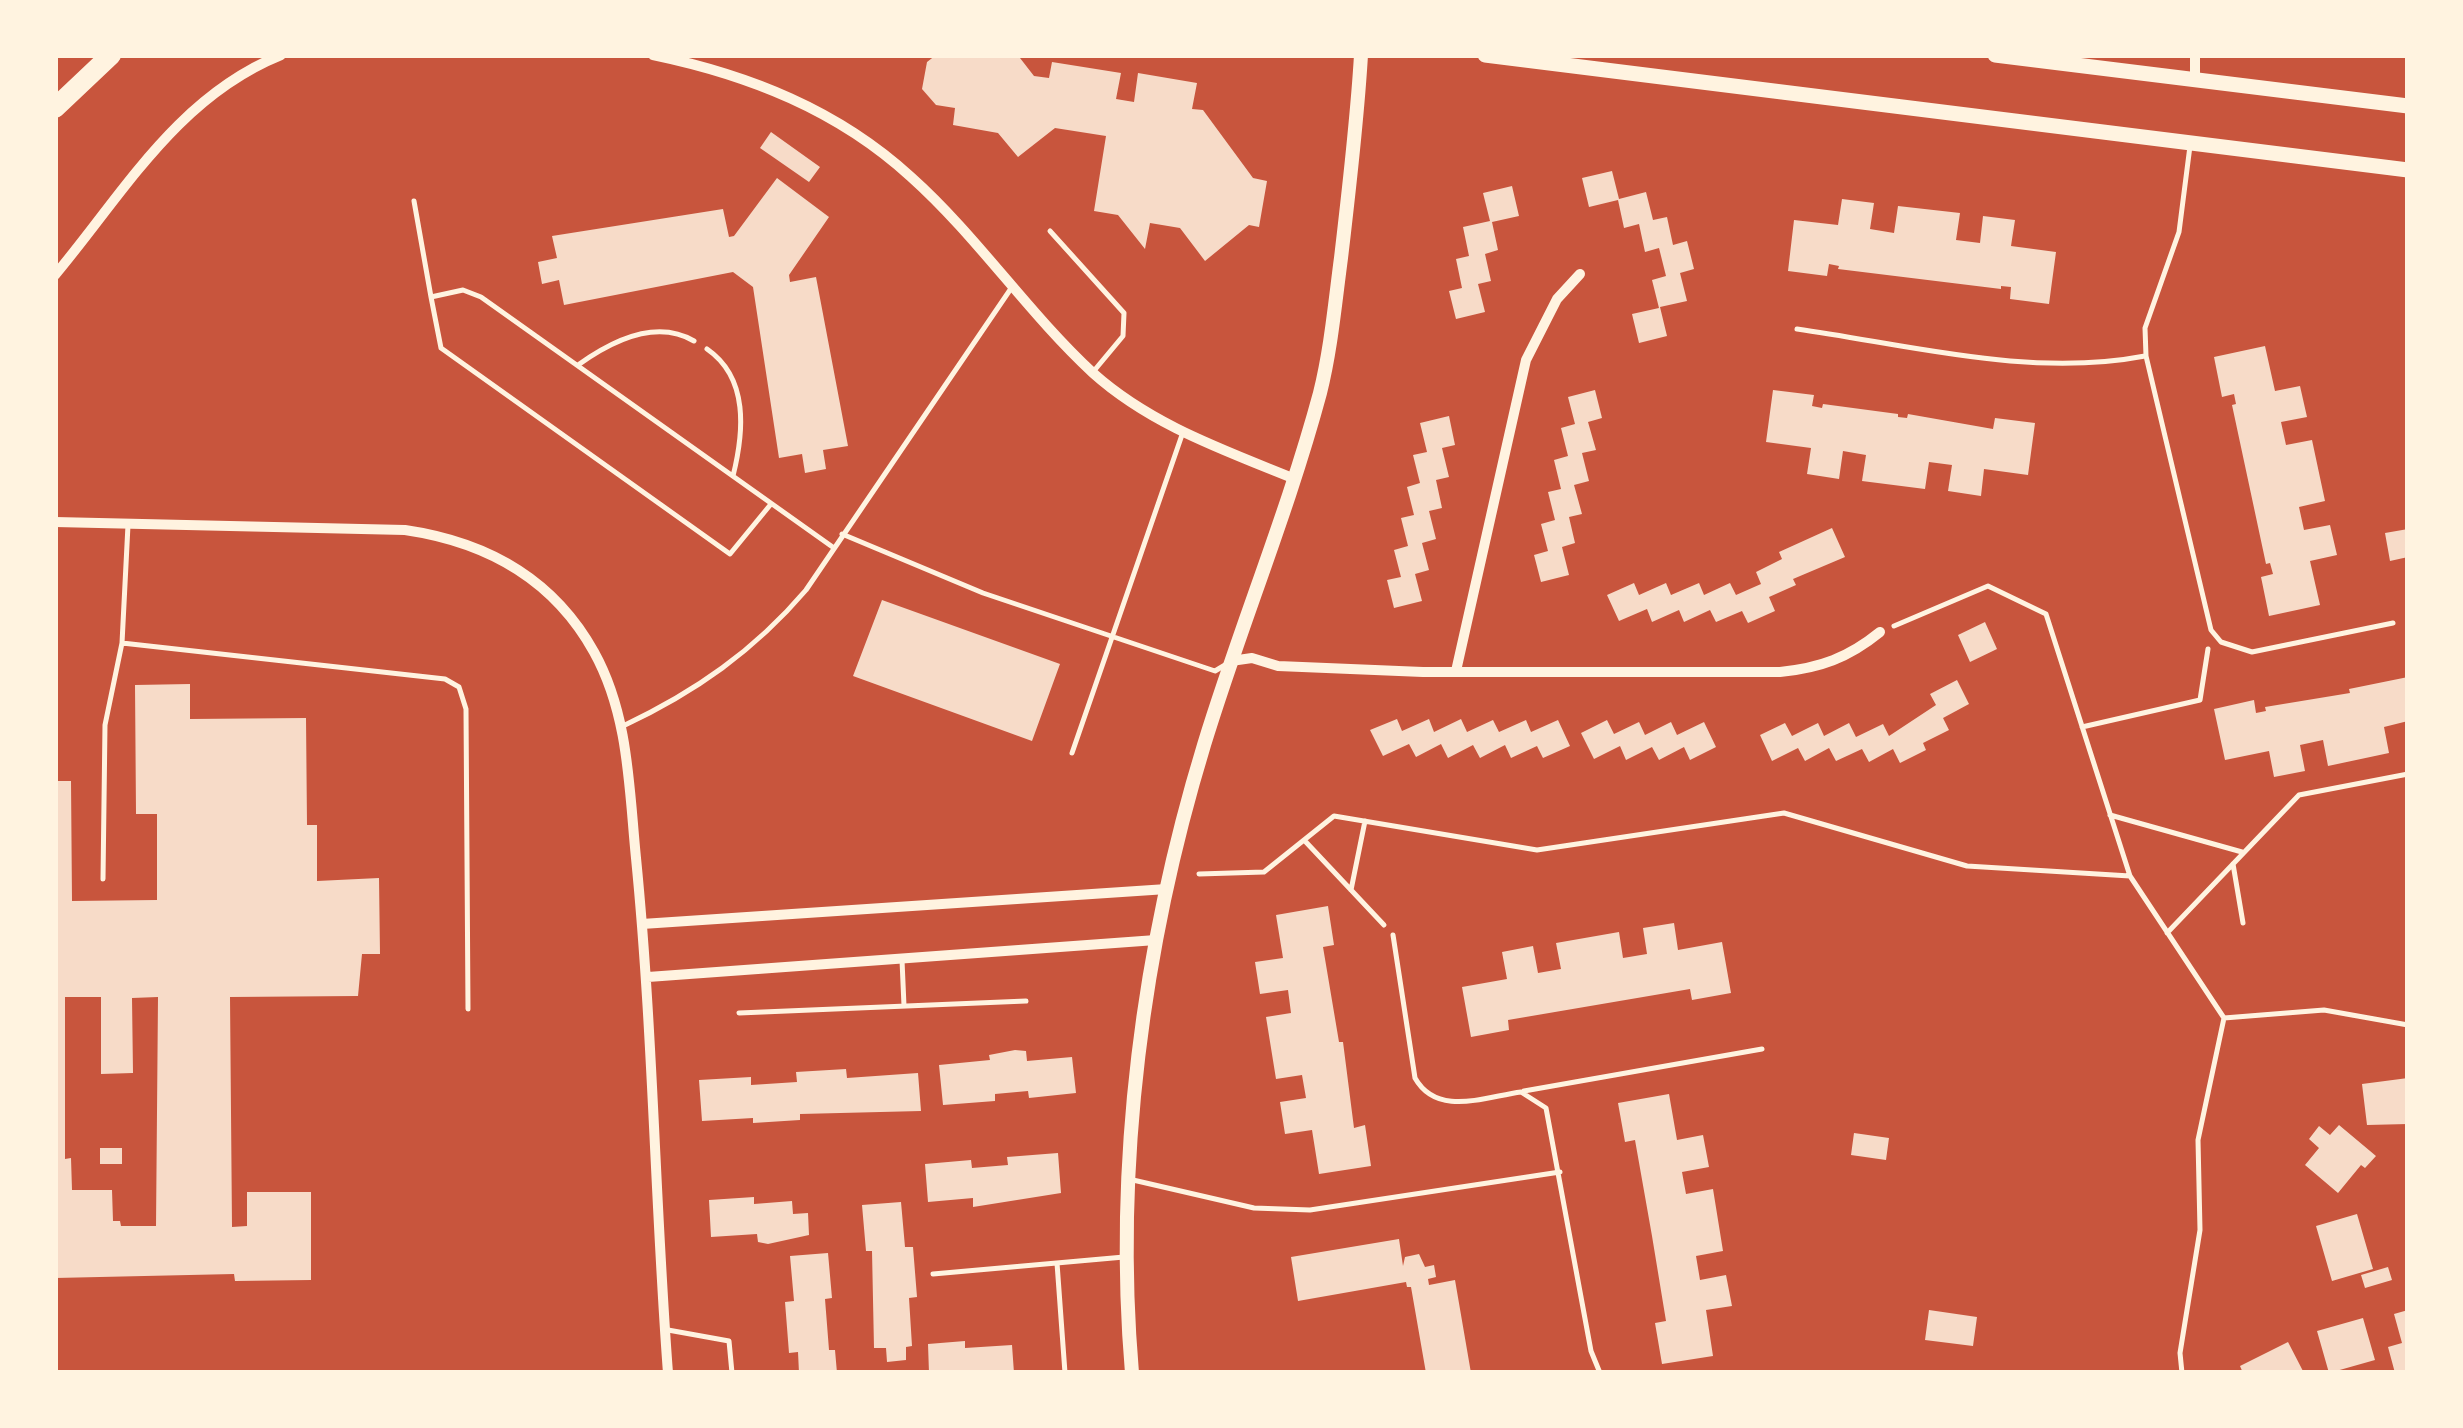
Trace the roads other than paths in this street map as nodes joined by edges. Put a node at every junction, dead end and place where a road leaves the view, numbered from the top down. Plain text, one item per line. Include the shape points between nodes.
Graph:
1 (111, 55) edge
2 (281, 55) edge
3 (652, 55) edge
4 (1361, 55) edge
5 (1485, 55) edge
6 (1995, 55) edge
7 (2195, 55) edge
8 (2195, 80) junction
9 (2408, 106) edge
10 (55, 108) edge
11 (2191, 142) junction
12 (2408, 170) edge
13 (414, 202) dead end
14 (1050, 232) dead end
15 (1580, 274) dead end
16 (55, 275) edge
17 (1013, 286) junction
18 (431, 298) junction
19 (1796, 329) dead end
20 (694, 341) dead end
21 (706, 349) dead end
22 (2146, 356) junction
23 (578, 365) junction
24 (1093, 372) junction
25 (1183, 432) junction
26 (733, 476) junction
27 (1295, 478) junction
28 (771, 504) junction
29 (55, 522) edge
30 (128, 522) junction
31 (842, 534) junction
32 (834, 548) junction
33 (2394, 623) dead end
34 (1880, 632) road end
35 (1112, 636) junction
36 (122, 644) junction
37 (1232, 661) junction
38 (1456, 671) junction
39 (623, 726) junction
40 (1072, 753) dead end
41 (103, 879) dead end
42 (1167, 889) junction
43 (642, 924) junction
44 (1393, 935) road end
45 (1156, 940) junction
46 (902, 957) junction
47 (648, 977) junction
48 (1026, 1001) dead end
49 (904, 1006) junction
50 (468, 1010) dead end
51 (739, 1014) dead end
52 (1762, 1049) dead end
53 (1521, 1092) junction
54 (1560, 1172) junction
55 (1130, 1179) junction
56 (1128, 1257) junction
57 (1057, 1263) junction
58 (933, 1274) dead end
59 (665, 1330) junction
60 (668, 1373) edge
61 (732, 1373) edge
62 (1064, 1373) edge
63 (1132, 1373) edge
64 (1600, 1373) edge

1 - 10 highway
2 - 16 street via 228,83 156,146
3 - 17 street via 717,70 828,114 914,179
4 - 27 street via 1331,336
5 - 11 main road
6 - 8 main road
7 - 8 street
8 - 9 main road
11 - 12 main road
11 - 22 lane via 2178,232 2151,301
13 - 18 lane
14 - 24 lane via 1124,314 1124,336
15 - 38 street via 1557,300 1526,360
17 - 24 street
17 - 31 lane
18 - 23 lane via 464,290 481,296
18 - 28 lane via 441,348 730,554
19 - 22 lane via 2042,364
20 - 23 lane via 676,332 626,337
21 - 26 lane via 734,374 742,441
22 - 33 lane via 2211,630 2221,642 2252,652
23 - 26 lane
24 - 25 street
25 - 27 street
25 - 35 lane
26 - 28 lane
27 - 37 street
28 - 32 lane
29 - 30 street
30 - 36 lane
30 - 39 street via 405,530 489,551 524,571 571,617 594,652
31 - 32 lane
31 - 35 lane via 983,593
32 - 39 lane via 779,621 741,656 700,687
34 - 38 street via 1814,669
35 - 37 lane via 1216,672
35 - 40 lane
36 - 41 lane via 105,725
36 - 50 lane via 444,678 460,687 466,709
37 - 38 street
37 - 42 street
39 - 43 street
42 - 43 street
42 - 45 street
43 - 47 street
44 - 53 lane via 1422,1092 1446,1103
45 - 46 street
45 - 55 street
46 - 47 street
46 - 49 lane
47 - 59 street
48 - 49 lane
49 - 51 lane
52 - 53 lane
53 - 54 lane via 1546,1108
54 - 55 lane via 1310,1210 1254,1208
54 - 64 lane
55 - 56 street
56 - 57 lane
56 - 63 street
57 - 58 lane
57 - 62 lane
59 - 60 street
59 - 61 lane via 729,1341

